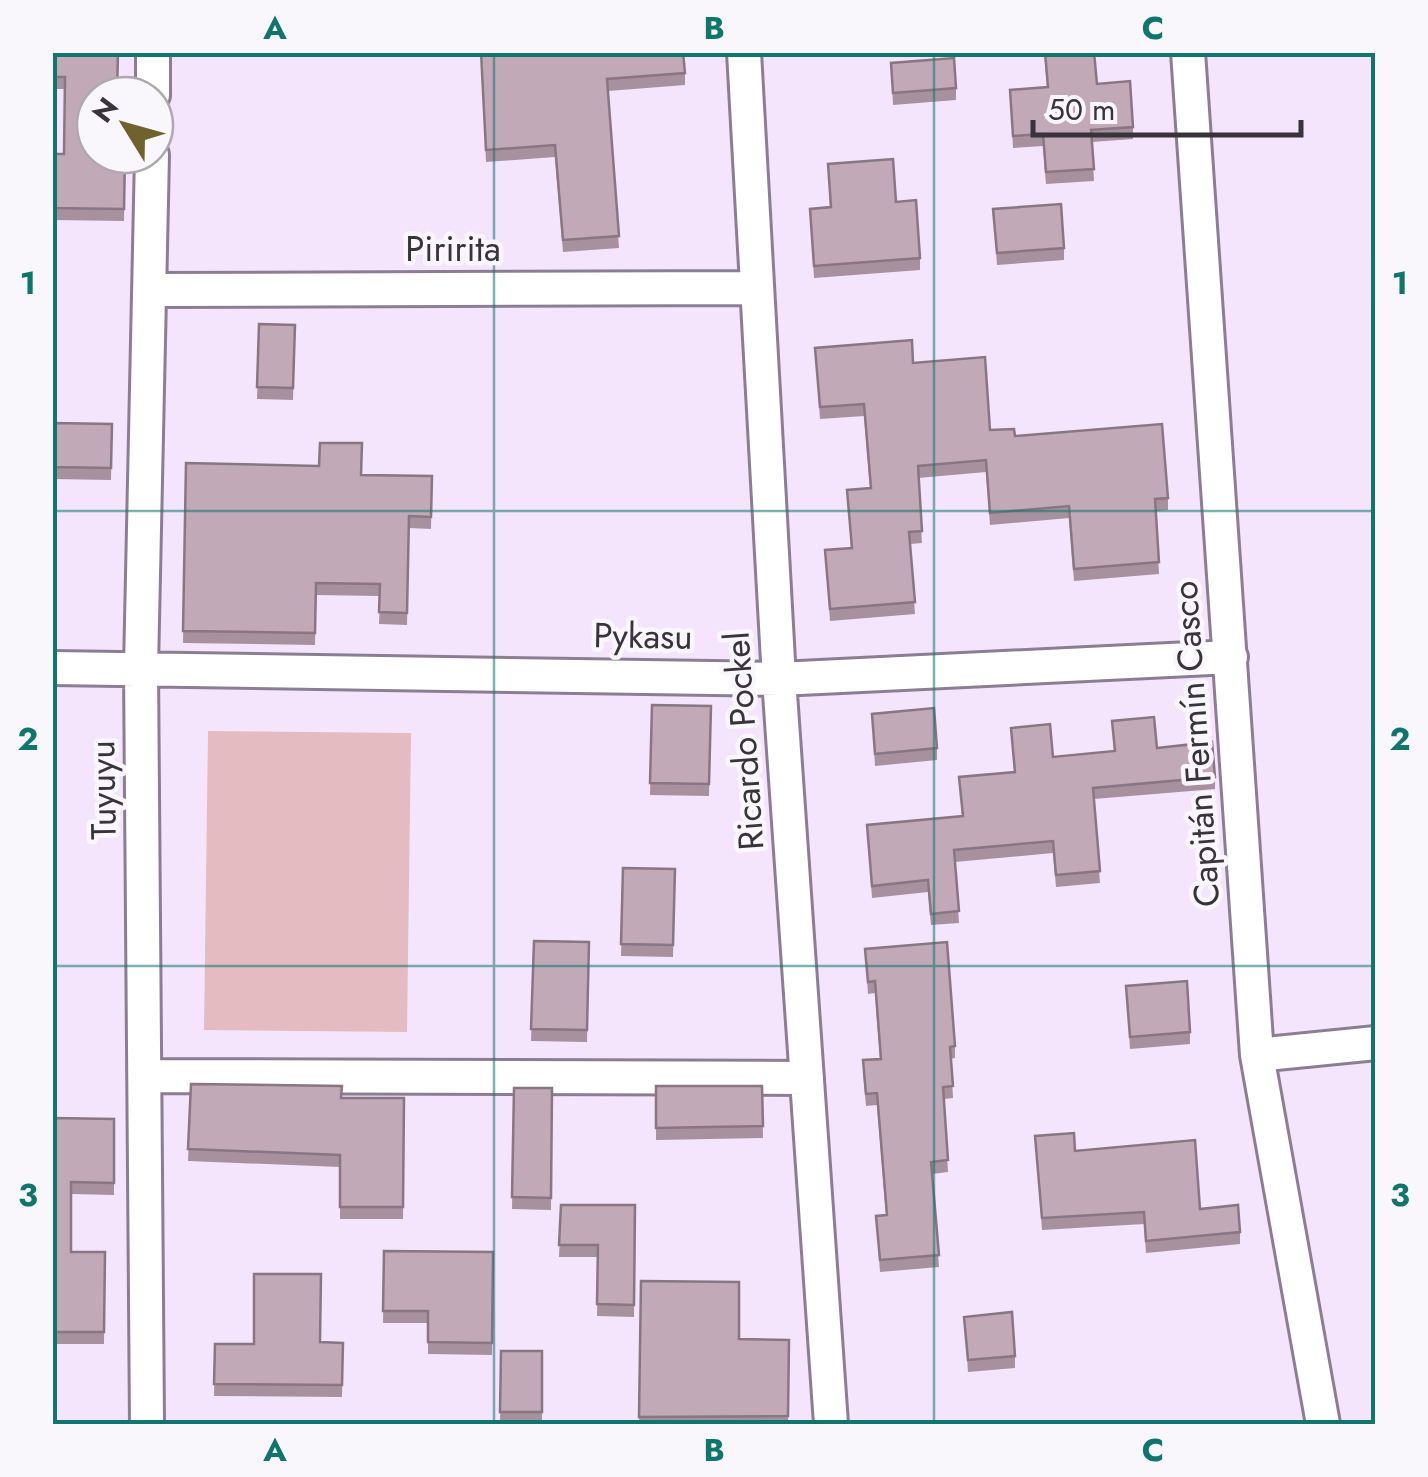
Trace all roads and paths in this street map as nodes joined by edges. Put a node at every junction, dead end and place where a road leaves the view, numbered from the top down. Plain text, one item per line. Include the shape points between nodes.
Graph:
1 (744, 52) edge
2 (1188, 52) edge
3 (152, 175) edge
4 (756, 288) junction
5 (151, 290) junction
6 (1230, 657) junction
7 (52, 668) edge
8 (140, 668) junction
9 (779, 679) junction
10 (1376, 1044) edge
11 (1258, 1055) junction
12 (147, 1076) junction
13 (807, 1078) junction
14 (147, 1424) edge
15 (831, 1424) edge
16 (1323, 1424) edge

1 - 4 street, Ricardo Pockel
2 - 6 street, Capitán Fermín Casco
3 - 5 street, Tuyuyu
4 - 5 street, Piririta
4 - 9 street, Ricardo Pockel
5 - 8 street, Tuyuyu
6 - 9 street, Pykasu
6 - 11 street, Capitán Fermín Casco
7 - 8 street, Pykasu
8 - 9 street, Pykasu
8 - 12 street, Tuyuyu
9 - 13 street, Ricardo Pockel
10 - 11 street
11 - 16 street, Capitán Fermín Casco
12 - 13 street
12 - 14 street, Tuyuyu
13 - 15 street, Ricardo Pockel

